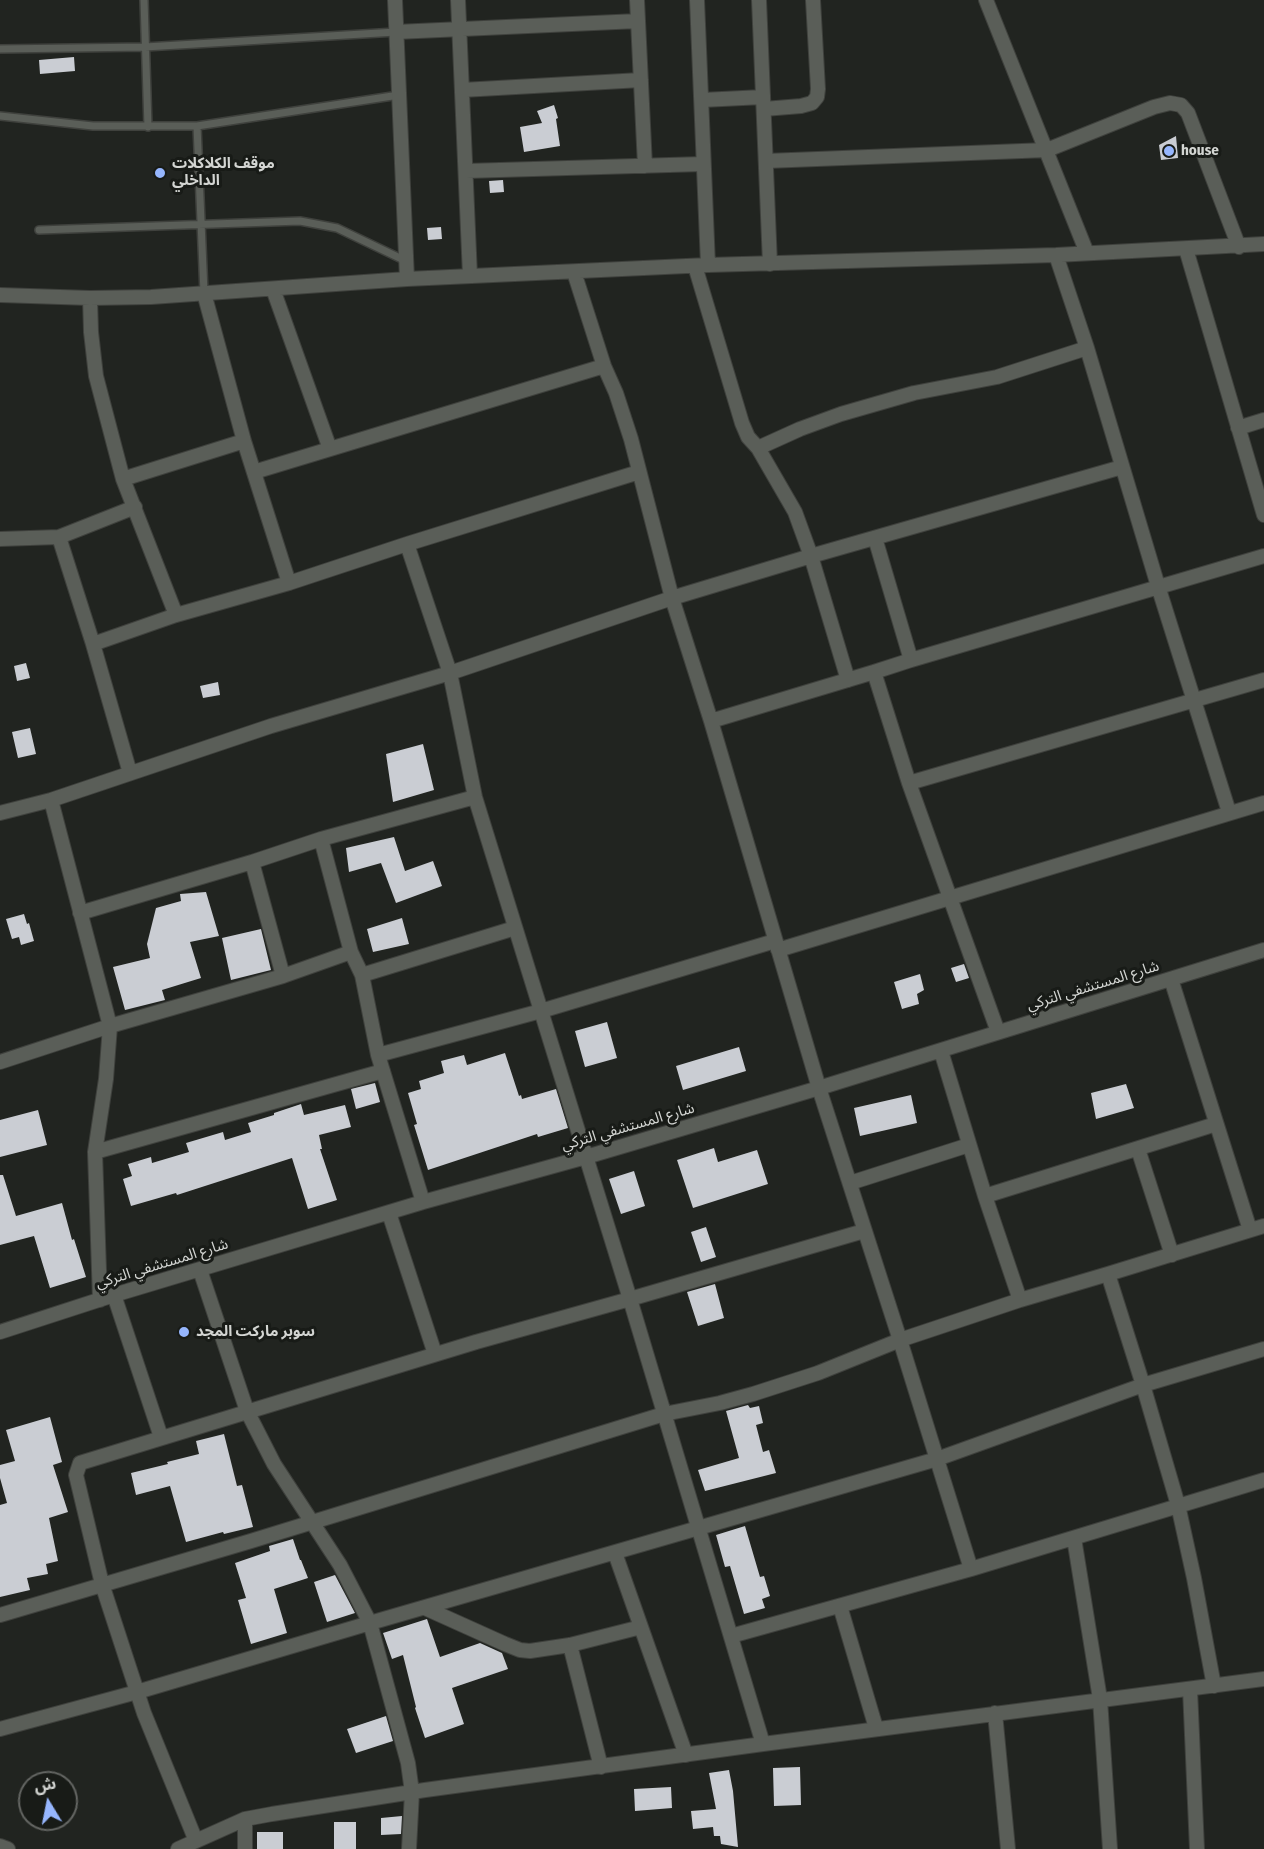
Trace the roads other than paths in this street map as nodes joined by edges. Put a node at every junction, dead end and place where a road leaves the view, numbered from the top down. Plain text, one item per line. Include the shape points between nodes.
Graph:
1 (144, 0) edge
2 (395, 0) edge
3 (458, 0) edge
4 (637, 0) edge
5 (697, 0) edge
6 (759, 0) edge
7 (813, 0) edge
8 (986, 0) edge
9 (638, 21) junction
10 (459, 29) junction
11 (396, 32) junction
12 (145, 47) junction
13 (0, 49) edge
14 (641, 80) junction
15 (462, 90) junction
16 (399, 95) junction
17 (702, 99) junction
18 (763, 103) junction
19 (0, 116) edge
20 (197, 126) junction
21 (148, 127) junction
22 (1047, 150) junction
23 (766, 161) junction
24 (703, 164) junction
25 (645, 165) junction
26 (465, 171) junction
27 (201, 225) junction
28 (39, 230) dead end
29 (1264, 244) edge
30 (1239, 247) junction
31 (1186, 249) junction
32 (1088, 254) junction
33 (1056, 255) junction
34 (406, 261) junction
35 (770, 264) junction
36 (702, 265) junction
37 (573, 272) junction
38 (470, 276) junction
39 (407, 279) junction
40 (273, 289) junction
41 (204, 293) junction
42 (0, 295) edge
43 (90, 298) junction
44 (1087, 348) junction
45 (604, 366) junction
46 (1264, 420) edge
47 (1238, 428) junction
48 (244, 441) junction
49 (758, 447) junction
50 (330, 449) junction
51 (1122, 467) junction
52 (254, 472) junction
53 (639, 472) junction
54 (123, 479) junction
55 (135, 507) junction
56 (1264, 515) edge
57 (59, 537) junction
58 (875, 538) junction
59 (0, 539) edge
60 (407, 544) junction
61 (811, 556) junction
62 (1264, 556) edge
63 (289, 583) junction
64 (1158, 586) junction
65 (672, 598) junction
66 (176, 615) junction
67 (93, 644) junction
68 (911, 660) junction
69 (874, 672) junction
70 (450, 673) junction
71 (848, 680) junction
72 (1264, 680) edge
73 (1194, 699) junction
74 (711, 721) junction
75 (130, 773) junction
76 (909, 783) junction
77 (475, 797) junction
78 (51, 800) junction
79 (1264, 803) edge
80 (1229, 812) junction
81 (0, 813) edge
82 (321, 839) junction
83 (252, 862) junction
84 (949, 898) junction
85 (80, 913) junction
86 (515, 928) junction
87 (776, 946) junction
88 (1264, 950) edge
89 (351, 952) junction
90 (362, 975) junction
91 (283, 976) junction
92 (1171, 979) junction
93 (541, 1011) junction
94 (110, 1026) junction
95 (998, 1032) junction
96 (941, 1051) junction
97 (378, 1055) junction
98 (0, 1062) edge
99 (383, 1071) junction
100 (819, 1088) junction
101 (1216, 1124) junction
102 (969, 1145) junction
103 (1138, 1149) junction
104 (96, 1152) junction
105 (586, 1157) junction
106 (850, 1183) junction
107 (986, 1196) junction
108 (423, 1202) junction
109 (389, 1213) junction
110 (1264, 1226) edge
111 (864, 1230) junction
112 (1250, 1230) junction
113 (1172, 1254) junction
114 (200, 1270) junction
115 (1108, 1274) junction
116 (114, 1295) junction
117 (630, 1299) junction
118 (100, 1300) junction
119 (1020, 1300) junction
120 (0, 1332) edge
121 (900, 1340) junction
122 (1264, 1349) edge
123 (435, 1354) junction
124 (1143, 1385) junction
125 (247, 1411) junction
126 (664, 1414) junction
127 (161, 1437) junction
128 (938, 1459) junction
129 (1264, 1480) edge
130 (1178, 1505) junction
131 (311, 1522) junction
132 (699, 1528) junction
133 (1074, 1538) junction
134 (615, 1553) junction
135 (971, 1569) junction
136 (102, 1584) junction
137 (840, 1606) junction
138 (425, 1608) junction
139 (0, 1615) edge
140 (370, 1623) junction
141 (641, 1627) junction
142 (731, 1636) junction
143 (570, 1645) junction
144 (1264, 1679) edge
145 (1214, 1686) junction
146 (1190, 1689) junction
147 (137, 1692) junction
148 (1100, 1699) junction
149 (995, 1713) junction
150 (876, 1728) junction
151 (0, 1729) edge
152 (764, 1744) junction
153 (686, 1755) junction
154 (601, 1767) junction
155 (412, 1792) junction
156 (244, 1819) junction
157 (196, 1841) junction
158 (0, 1846) edge
159 (8, 1849) edge
160 (178, 1849) edge
161 (245, 1849) edge
162 (409, 1849) edge
163 (1008, 1849) edge
164 (1110, 1849) edge
165 (1197, 1849) edge

1 - 12 lane
2 - 11 street
3 - 10 street
4 - 9 street
5 - 17 street
6 - 18 street
7 - 18 street via 817,97 812,104 801,106
8 - 22 street
9 - 10 street
9 - 14 street
10 - 11 street
10 - 15 street
11 - 12 lane
11 - 16 street
12 - 13 lane
12 - 21 lane
14 - 15 street
14 - 25 street
15 - 26 street
16 - 20 lane
16 - 34 street
17 - 18 street
17 - 24 street
18 - 23 street
19 - 21 lane via 93,126
20 - 21 lane
20 - 27 lane
22 - 23 street
22 - 30 street via 1154,107 1181,105 1188,113
22 - 32 street
23 - 35 street
24 - 25 street
24 - 36 street
25 - 26 street
26 - 38 street
27 - 28 lane
27 - 34 lane via 316,223 337,228
27 - 41 lane
29 - 30 street
30 - 31 street
31 - 32 street
31 - 47 street
32 - 33 street
33 - 35 street
33 - 44 street
34 - 39 street
35 - 36 street
36 - 37 street
36 - 49 street via 742,423
37 - 38 street
37 - 45 street
38 - 39 street
39 - 40 street
40 - 41 street
40 - 50 street
41 - 43 street
41 - 48 street
42 - 43 street
43 - 54 street via 96,376
44 - 49 street via 997,377 914,393 841,414
44 - 51 street
45 - 50 street
45 - 53 street
46 - 47 street
47 - 56 street
48 - 52 street
48 - 54 street
49 - 61 street via 795,512
50 - 52 street
51 - 58 street
51 - 64 street
52 - 63 street
53 - 60 street
53 - 65 street
54 - 55 street
55 - 57 street
55 - 66 street
57 - 59 street
57 - 67 street
58 - 61 street
58 - 68 street
60 - 63 street
60 - 70 street
61 - 65 street
61 - 71 street
62 - 64 street
63 - 66 street
64 - 68 street
64 - 73 street
65 - 70 street
65 - 74 street
66 - 67 street
67 - 75 street
68 - 69 street
69 - 71 street
69 - 76 street
70 - 75 street
70 - 77 street
71 - 74 street
72 - 73 street
73 - 76 street
73 - 80 street
74 - 87 street
75 - 78 street
76 - 84 street
77 - 82 street
77 - 86 street
78 - 81 street
78 - 85 street
79 - 80 street
80 - 84 street
82 - 83 street
82 - 89 street
83 - 85 street
83 - 91 street
84 - 87 street
84 - 95 street
85 - 94 street
86 - 90 street
86 - 93 street
87 - 93 street
87 - 100 street
88 - 92 street, شارع المستشفي التركي
89 - 90 street
89 - 91 street
90 - 97 street
91 - 94 street
92 - 95 street, شارع المستشفي التركي
92 - 101 street
93 - 97 street
93 - 105 street
94 - 98 street
94 - 104 street
95 - 96 street, شارع المستشفي التركي
96 - 100 street, شارع المستشفي التركي
96 - 102 street
97 - 99 street
99 - 104 street
99 - 108 street
100 - 105 street, شارع المستشفي التركي
100 - 106 street
101 - 103 street
101 - 112 street
102 - 106 street
102 - 107 street
103 - 107 street
103 - 113 street
104 - 118 street
105 - 108 street, شارع المستشفي التركي
105 - 117 street
106 - 111 street
107 - 119 street
108 - 109 street, شارع المستشفي التركي
109 - 114 street, شارع المستشفي التركي
109 - 123 street
110 - 112 street
111 - 117 street
111 - 121 street
112 - 113 street
113 - 115 street
114 - 116 street, شارع المستشفي التركي
114 - 125 street
115 - 119 street
115 - 124 street
116 - 118 street, شارع المستشفي التركي
116 - 127 street
117 - 123 street
117 - 126 street
118 - 120 street, شارع المستشفي التركي
119 - 121 street
121 - 126 street via 753,1394
121 - 128 street
122 - 124 street
123 - 125 street
124 - 128 street
124 - 130 street
125 - 127 street
125 - 131 street via 274,1464
126 - 131 street
126 - 132 street
127 - 136 street via 80,1463 77,1469
128 - 132 street
128 - 135 street
129 - 130 street
130 - 133 street
130 - 145 street
131 - 136 street
131 - 140 street via 340,1564
132 - 134 street
132 - 142 street
133 - 135 street
133 - 148 street
134 - 138 street
134 - 141 street
135 - 137 street
136 - 139 street
136 - 147 street
137 - 142 street
137 - 150 street
138 - 140 street
138 - 143 street via 520,1650
140 - 147 street
140 - 155 street via 403,1740
141 - 143 street
141 - 153 street
142 - 152 street
143 - 154 street
144 - 145 street
145 - 146 street
146 - 148 street
146 - 165 street
147 - 151 street
147 - 157 street
148 - 149 street
148 - 164 street
149 - 150 street
149 - 163 street
150 - 152 street
152 - 153 street
153 - 154 street
154 - 155 street
155 - 156 street
155 - 162 street
156 - 157 street
156 - 161 street
157 - 160 street
158 - 159 street

